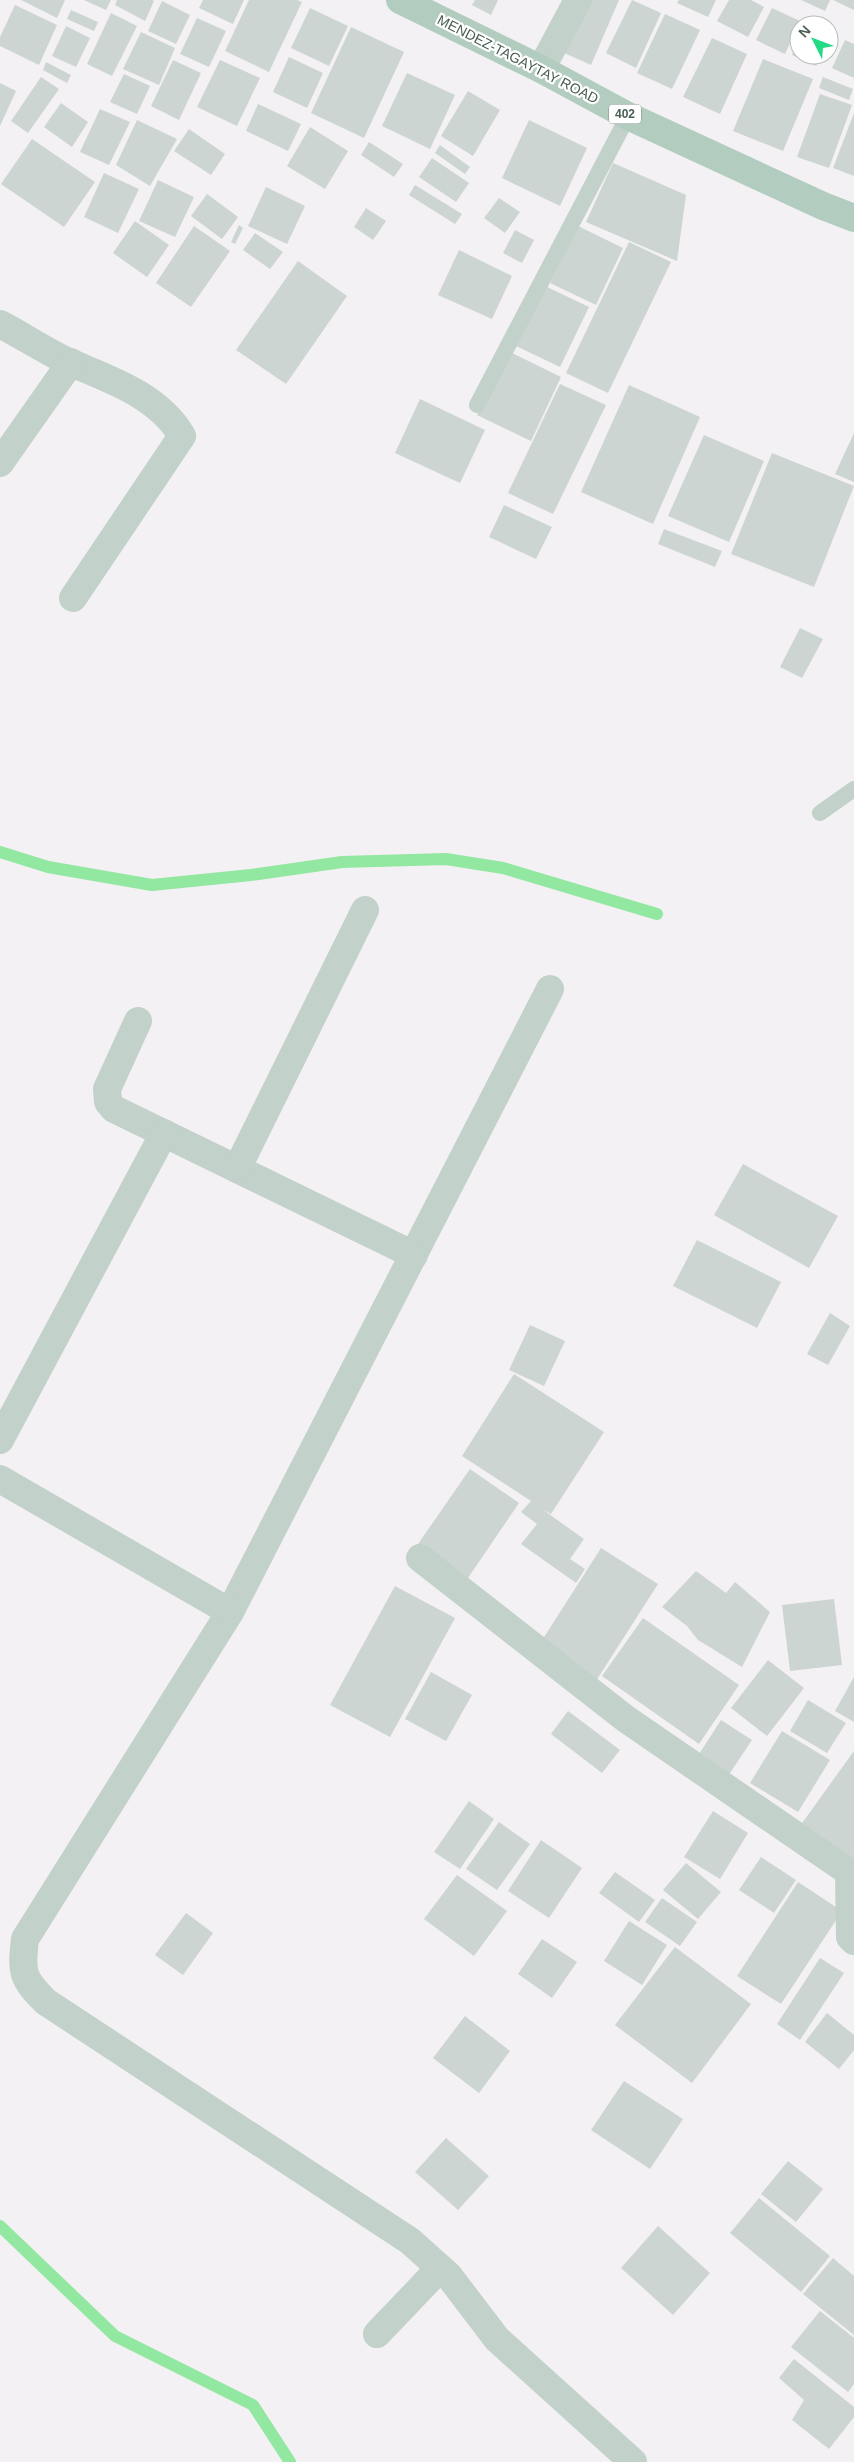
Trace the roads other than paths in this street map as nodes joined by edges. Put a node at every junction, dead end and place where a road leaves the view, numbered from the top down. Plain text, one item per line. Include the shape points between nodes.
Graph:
1 (400, 0) edge
2 (578, 0) edge
3 (541, 69) junction
4 (628, 116) junction
5 (854, 218) edge
6 (0, 324) edge
7 (71, 362) junction
8 (477, 404) dead end
9 (0, 463) edge
10 (73, 598) dead end
11 (854, 789) edge
12 (820, 813) dead end
13 (365, 910) dead end
14 (550, 989) dead end
15 (138, 1021) dead end
16 (164, 1133) junction
17 (237, 1169) junction
18 (414, 1254) junction
19 (0, 1440) edge
20 (0, 1479) edge
21 (420, 1558) dead end
22 (230, 1612) junction
23 (854, 1941) edge
24 (440, 2268) junction
25 (377, 2334) dead end
26 (633, 2462) edge

1 - 3 main road, MENDEZ-TAGAYTAY ROAD / 402
2 - 3 street
3 - 4 main road, MENDEZ-TAGAYTAY ROAD / 402
4 - 5 main road, MENDEZ-TAGAYTAY ROAD / 402
4 - 8 lane
6 - 7 street
7 - 9 street
7 - 10 street via 126,386 173,421 182,436
11 - 12 lane
13 - 17 street
14 - 18 street
15 - 16 street via 108,1089 108,1102 114,1109
16 - 17 street
16 - 19 street
17 - 18 street
18 - 22 street
20 - 22 street
21 - 23 street via 626,1719 848,1872 850,1937
22 - 24 street via 25,1939 22,1963 27,1983 46,2002 410,2241
24 - 25 street
24 - 26 street via 497,2339

